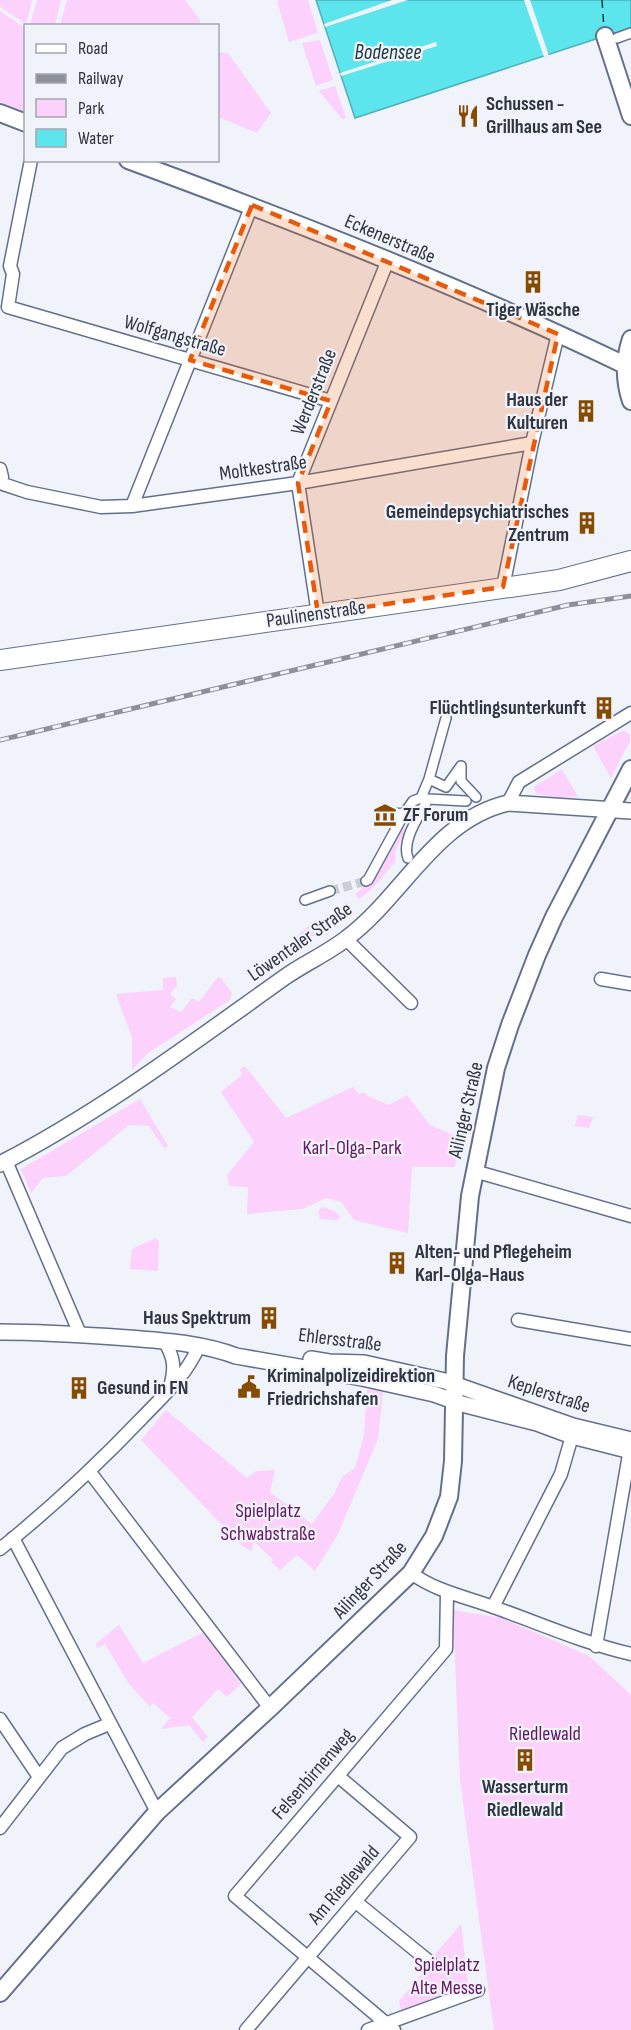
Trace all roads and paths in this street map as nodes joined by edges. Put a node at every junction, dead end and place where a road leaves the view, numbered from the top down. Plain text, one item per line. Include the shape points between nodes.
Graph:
1 (631, 33) edge
2 (611, 37) joint
3 (0, 113) edge
4 (631, 116) edge
5 (24, 122) edge
6 (31, 162) edge
7 (134, 162) edge
8 (252, 205) junction
9 (388, 260) junction
10 (558, 334) junction
11 (631, 339) edge
12 (190, 360) junction
13 (628, 367) edge
14 (331, 401) junction
15 (631, 401) edge
16 (532, 443) junction
17 (0, 470) edge
18 (0, 483) edge
19 (298, 483) junction
20 (132, 506) junction
21 (631, 561) edge
22 (503, 587) junction
23 (318, 614) junction
24 (0, 660) edge
25 (631, 713) edge
26 (446, 718) dead end
27 (631, 725) edge
28 (607, 728) junction
29 (631, 769) edge
30 (429, 779) junction
31 (476, 797) dead end
32 (466, 801) dead end
33 (508, 803) junction
34 (610, 810) junction
35 (631, 811) edge
36 (406, 813) junction
37 (389, 814) dead end
38 (408, 858) dead end
39 (366, 881) tunnel mouth
40 (330, 891) tunnel mouth
41 (304, 900) dead end
42 (346, 939) junction
43 (601, 980) dead end
44 (631, 984) edge
45 (411, 1003) dead end
46 (3, 1163) edge
47 (474, 1170) junction
48 (631, 1216) edge
49 (518, 1320) dead end
50 (0, 1332) edge
51 (80, 1334) junction
52 (631, 1339) edge
53 (164, 1341) junction
54 (199, 1346) junction
55 (170, 1387) junction
56 (454, 1393) junction
57 (572, 1436) junction
58 (631, 1446) edge
59 (89, 1471) junction
60 (13, 1538) junction
61 (0, 1549) edge
62 (411, 1573) junction
63 (447, 1593) junction
64 (493, 1607) junction
65 (596, 1646) junction
66 (631, 1654) edge
67 (270, 1708) junction
68 (0, 1719) edge
69 (109, 1724) junction
70 (338, 1776) junction
71 (39, 1777) junction
72 (157, 1812) junction
73 (0, 1828) edge
74 (356, 1902) junction
75 (309, 1956) junction
76 (431, 1963) dead end
77 (478, 1990) dead end
78 (0, 1993) edge
79 (390, 2027) edge
80 (246, 2030) edge
81 (368, 2030) edge

1 - 2 street
2 - 4 main road
3 - 5 main road
6 - 12 street, Wolfgangstraße via 10,266 13,274 8,308
7 - 8 main road, Eckenerstraße
8 - 9 main road, Eckenerstraße
8 - 12 street
9 - 10 main road, Eckenerstraße
9 - 14 street, Werderstraße
10 - 13 main road, Eckenerstraße
10 - 16 street
11 - 13 main road
12 - 14 street, Wolfgangstraße
12 - 20 street
13 - 15 main road
14 - 19 street, Werderstraße
16 - 19 street, Moltkestraße
16 - 22 street
17 - 18 street, Moltkestraße
18 - 20 street, Moltkestraße via 101,507
19 - 20 street, Moltkestraße
19 - 23 street
21 - 22 main road, Paulinenstraße via 559,579
22 - 23 main road, Paulinenstraße
23 - 24 main road, Paulinenstraße
25 - 28 street
26 - 30 street
27 - 28 street
28 - 33 street via 519,782
29 - 34 main road, Ailinger Straße
30 - 31 street via 446,787 461,766 462,781
30 - 36 street via 421,798 413,801
32 - 38 street via 428,799 409,837
33 - 34 street
33 - 42 street, Löwentaler Straße via 489,807 446,835
34 - 35 street
34 - 47 main road, Ailinger Straße via 537,955 514,1014 494,1076
36 - 37 street
36 - 39 street
40 - 41 street
42 - 45 street
42 - 46 street, Löwentaler Straße via 144,1078
43 - 44 street
46 - 51 street
47 - 48 street
47 - 56 main road, Ailinger Straße
49 - 52 street
50 - 51 street, Ehlersstraße
51 - 53 street, Ehlersstraße
53 - 54 street, Ehlersstraße
53 - 55 street via 171,1350 175,1370
54 - 55 street via 181,1378
54 - 56 street, Ehlersstraße via 219,1350 237,1347 398,1369
55 - 59 street
56 - 57 street, Keplerstraße
56 - 58 street, Keplerstraße
56 - 62 main road, Ailinger Straße via 449,1497 434,1536
57 - 58 street, Keplerstraße
57 - 64 street via 561,1474
58 - 65 street
59 - 60 street
59 - 67 street
60 - 61 street
60 - 69 street
62 - 63 street
62 - 67 main road, Ailinger Straße
63 - 64 street
63 - 70 street, Felsenbirnenweg via 446,1649
64 - 65 street
65 - 66 street
67 - 72 main road, Ailinger Straße
68 - 71 street
69 - 71 street via 63,1748
69 - 72 street
70 - 74 street, Am Riedlewald via 410,1837
70 - 75 street, Felsenbirnenweg via 235,1896
71 - 73 street
72 - 78 main road, Ailinger Straße
74 - 75 street, Am Riedlewald
74 - 76 street
75 - 79 street
75 - 80 street, Am Riedlewald
77 - 79 street
79 - 81 street

